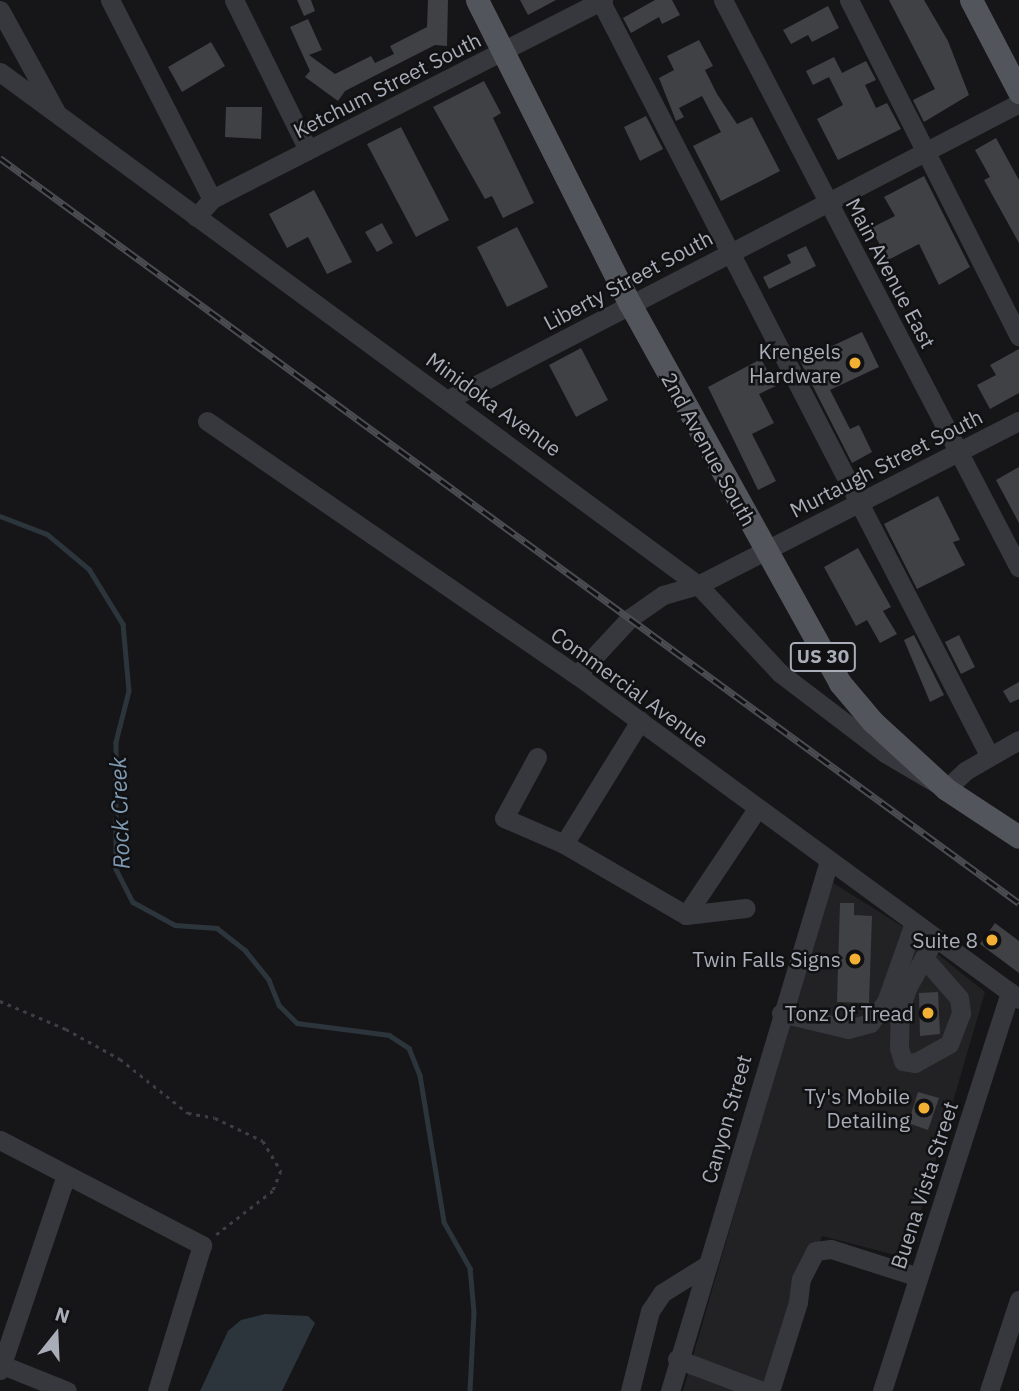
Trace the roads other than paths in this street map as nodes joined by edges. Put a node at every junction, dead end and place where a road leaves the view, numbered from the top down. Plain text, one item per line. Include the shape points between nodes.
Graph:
1 (110, 0) edge
2 (233, 0) edge
3 (477, 0) edge
4 (601, 0) edge
5 (723, 0) edge
6 (849, 0) edge
7 (971, 0) edge
8 (0, 10) edge
9 (503, 51) junction
10 (0, 72) edge
11 (1019, 92) edge
12 (1019, 103) edge
13 (57, 114) junction
14 (308, 150) junction
15 (925, 152) junction
16 (212, 199) junction
17 (828, 202) junction
18 (196, 217) junction
19 (730, 253) junction
20 (631, 304) junction
21 (1019, 337) edge
22 (449, 399) junction
23 (207, 421) dead end
24 (1019, 421) edge
25 (959, 452) junction
26 (855, 502) junction
27 (765, 551) junction
28 (657, 553) junction
29 (1019, 568) edge
30 (698, 584) junction
31 (663, 595) junction
32 (577, 675) junction
33 (640, 721) junction
34 (1019, 740) edge
35 (989, 755) junction
36 (537, 757) dead end
37 (951, 793) junction
38 (757, 808) junction
39 (985, 812) junction
40 (1019, 829) edge
41 (1019, 837) edge
42 (564, 844) junction
43 (1019, 852) edge
44 (829, 861) junction
45 (746, 908) dead end
46 (685, 915) junction
47 (914, 923) junction
48 (935, 938) junction
49 (924, 958) junction
50 (1014, 995) edge
51 (781, 1013) junction
52 (0, 1140) edge
53 (66, 1175) junction
54 (707, 1265) junction
55 (918, 1277) junction
56 (1019, 1300) edge
57 (677, 1359) junction
58 (1, 1366) edge
59 (67, 1391) edge
60 (157, 1391) edge
61 (630, 1391) edge
62 (670, 1391) edge
63 (762, 1391) edge
64 (770, 1391) edge
65 (882, 1391) edge
66 (989, 1391) edge

1 - 16 street
2 - 14 street
3 - 9 main road, 2nd Avenue South / US 30
4 - 9 street, Ketchum Street South
4 - 19 street
5 - 17 street, Main Avenue East
6 - 15 street
7 - 11 main road
8 - 13 street
9 - 14 street, Ketchum Street South
9 - 20 main road, 2nd Avenue South / US 30
10 - 13 street, Minidoka Avenue
12 - 15 street, Liberty Street South
13 - 18 street, Minidoka Avenue
14 - 16 street, Ketchum Street South
15 - 17 street, Liberty Street South
15 - 21 street
16 - 18 street, Ketchum Street South
17 - 19 street, Liberty Street South
17 - 25 street, Main Avenue East
18 - 22 street, Minidoka Avenue
19 - 20 street, Liberty Street South
19 - 26 street
20 - 22 street, Liberty Street South
20 - 27 main road, 2nd Avenue South / US 30
22 - 28 street, Minidoka Avenue
23 - 32 street, Commercial Avenue
24 - 25 street, Murtaugh Street South
25 - 26 street, Murtaugh Street South
25 - 29 street, Main Avenue East
26 - 27 street, Murtaugh Street South
26 - 35 street
27 - 30 street, Murtaugh Street South
27 - 37 main road, 2nd Avenue South / US 30 via 840,683 873,722
28 - 30 street, Minidoka Avenue
28 - 31 street
30 - 31 street, Murtaugh Street South
30 - 37 street, Minidoka Avenue via 802,692 885,753
31 - 32 street, Murtaugh Street South via 630,618
32 - 33 street, Commercial Avenue
33 - 38 street, Commercial Avenue
33 - 42 street
34 - 35 street
35 - 37 street
36 - 42 street via 503,818
37 - 39 main road, 2nd Avenue South / US 30
37 - 43 main road
38 - 44 street, Commercial Avenue
38 - 46 street
39 - 40 street
39 - 41 main road, 2nd Avenue South / US 30
42 - 46 street
44 - 47 street, Commercial Avenue
44 - 51 street, Canyon Street
45 - 46 street
47 - 48 street, Commercial Avenue
47 - 51 street via 886,1002 870,1023 848,1028
48 - 49 street
48 - 50 street, Commercial Avenue
49 - 49 street via 900,1009 899,1048 903,1060 915,1063 949,1044 961,1013 959,998
50 - 55 street, Buena Vista Street
51 - 54 street, Canyon Street
52 - 53 street
53 - 58 street
53 - 60 street via 202,1245
54 - 57 street, Canyon Street
54 - 61 street via 662,1293 650,1311
55 - 64 street via 831,1249 815,1251 801,1279
55 - 65 street, Buena Vista Street
56 - 66 street
57 - 62 street, Canyon Street
57 - 63 street
58 - 59 street

